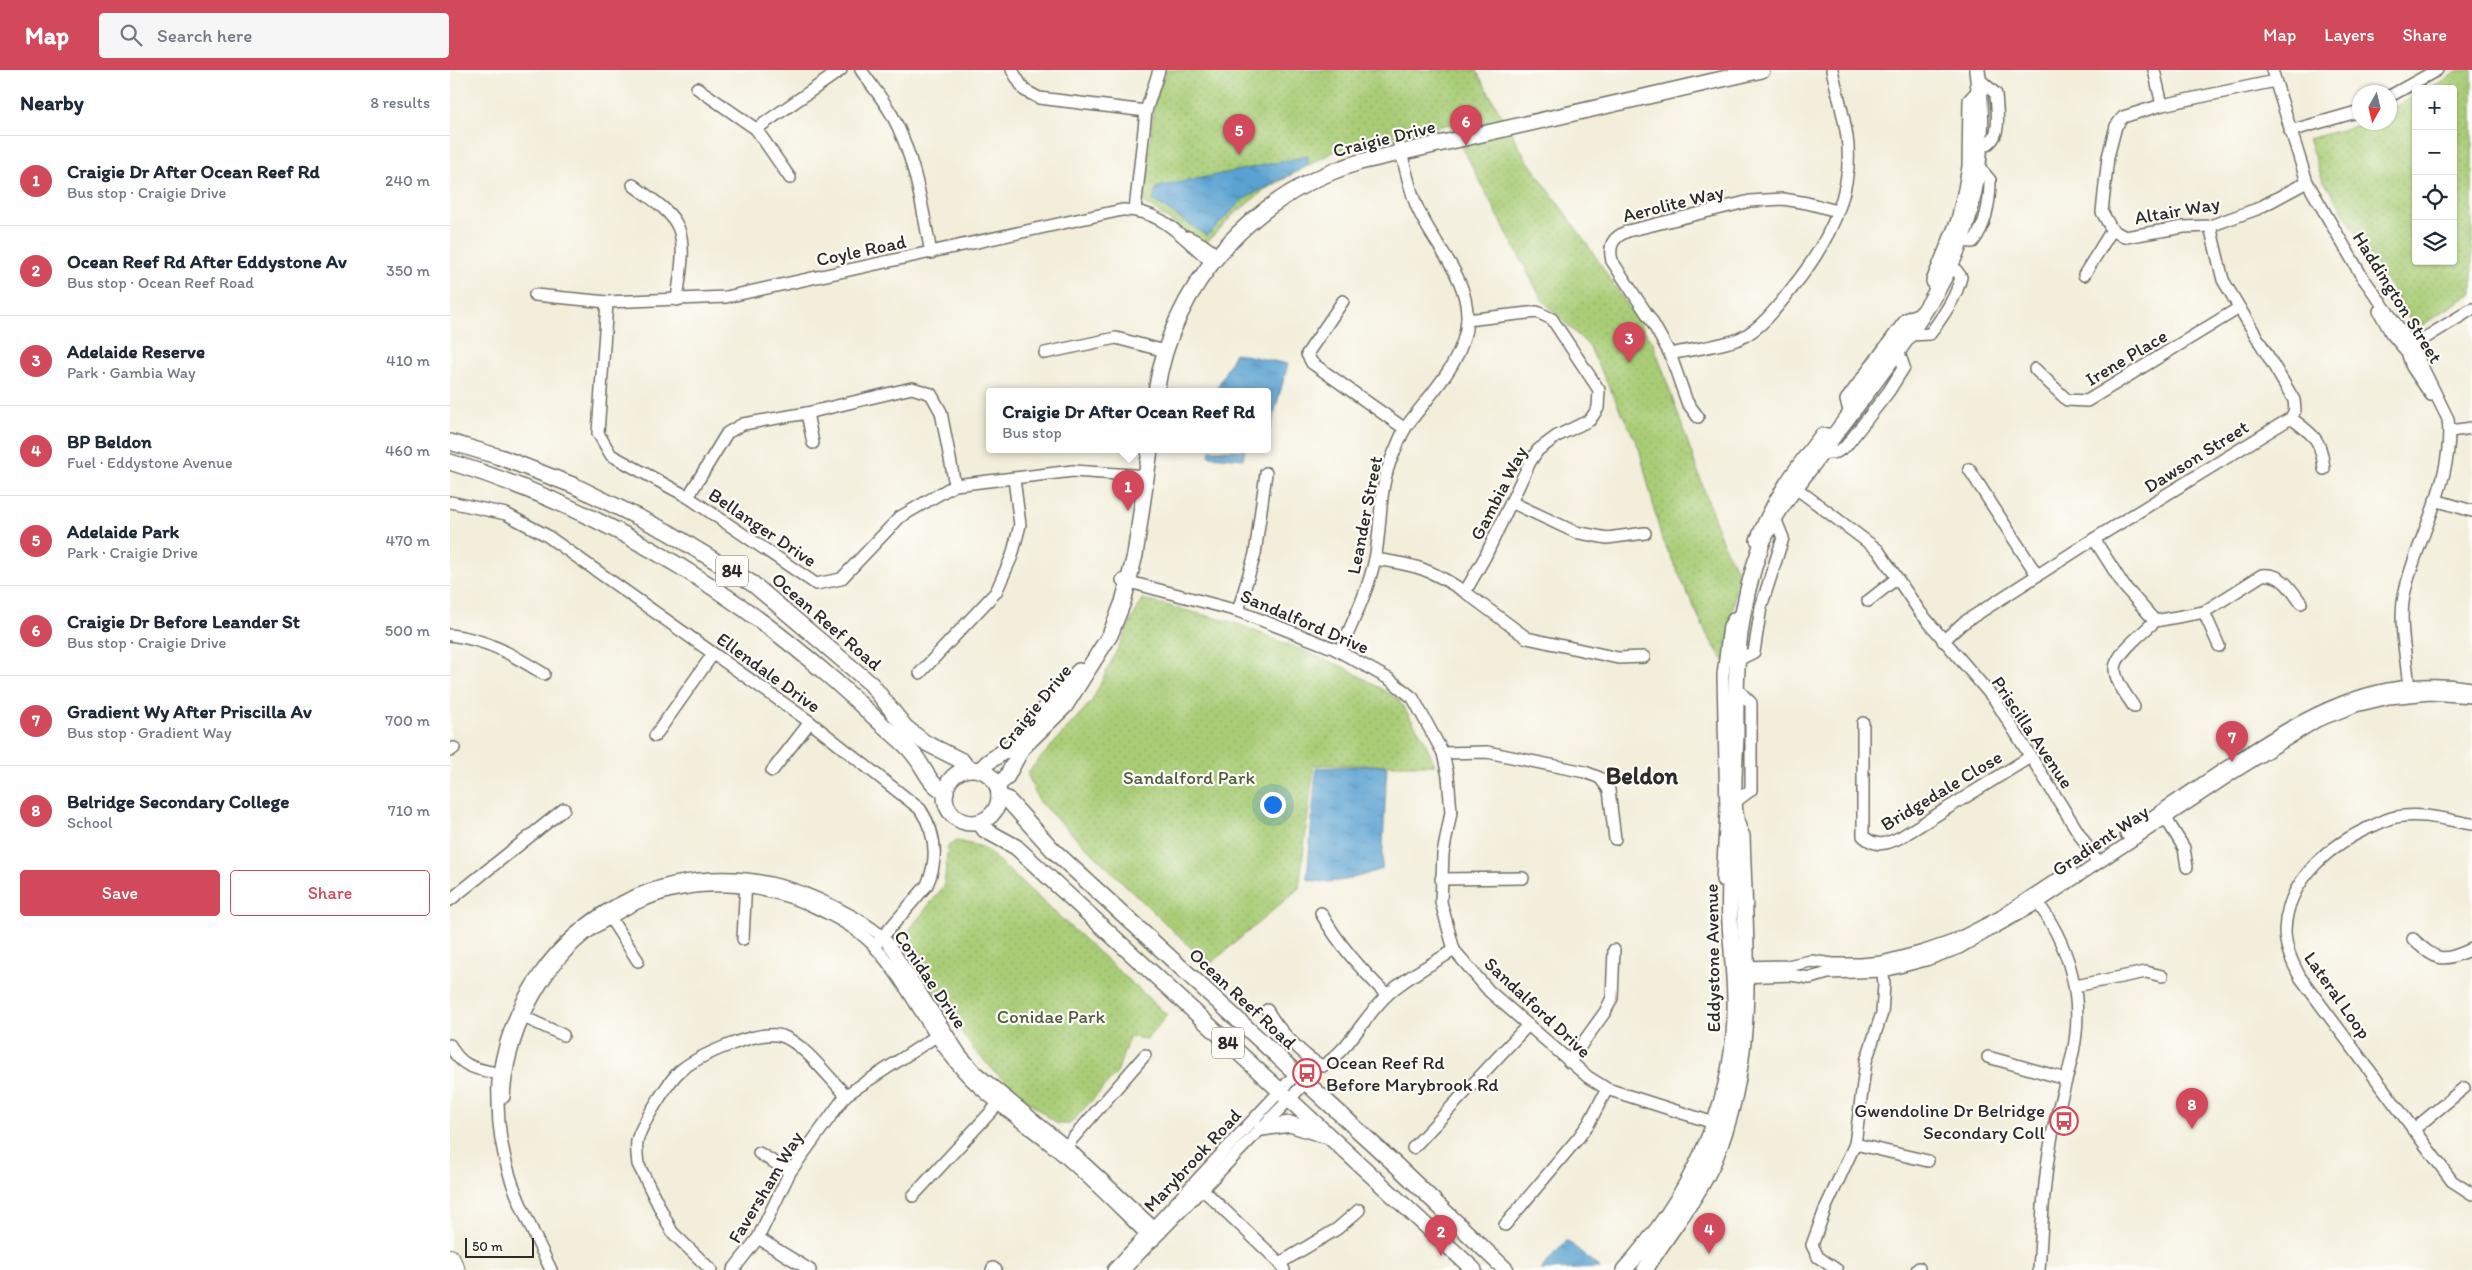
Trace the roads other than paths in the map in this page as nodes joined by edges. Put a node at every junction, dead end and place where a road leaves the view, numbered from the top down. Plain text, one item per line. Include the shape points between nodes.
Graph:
1 (841, 70) edge
2 (861, 70) edge
3 (1012, 70) edge
4 (1160, 70) edge
5 (1726, 70) edge
6 (1762, 70) edge
7 (1832, 70) edge
8 (2154, 70) edge
9 (2437, 70) edge
10 (2274, 75) edge
11 (2418, 75) edge
12 (1978, 78) edge
13 (697, 88) dead end
14 (2397, 91) edge
15 (2162, 105) junction
16 (1146, 111) junction
17 (2352, 113) edge
18 (756, 129) junction
19 (2290, 131) junction
20 (1400, 149) junction
21 (790, 178) dead end
22 (2307, 182) junction
23 (633, 186) dead end
24 (1135, 210) junction
25 (1837, 212) junction
26 (2210, 226) junction
27 (2112, 230) junction
28 (931, 253) junction
29 (1211, 256) junction
30 (1951, 263) junction
31 (2084, 275) dead end
32 (2360, 275) junction
33 (1936, 292) junction
34 (535, 295) dead end
35 (678, 300) junction
36 (1343, 301) dead end
37 (607, 302) junction
38 (2239, 308) junction
39 (2472, 309) edge
40 (1924, 311) junction
41 (1467, 320) junction
42 (1909, 335) junction
43 (2412, 346) junction
44 (1161, 350) junction
45 (1898, 350) junction
46 (1045, 353) dead end
47 (1670, 354) junction
48 (2034, 369) dead end
49 (1148, 388) edge
50 (1156, 388) edge
51 (807, 412) junction
52 (1850, 414) junction
53 (1698, 417) dead end
54 (2291, 418) junction
55 (2472, 428) edge
56 (1405, 429) junction
57 (1834, 434) junction
58 (2449, 437) junction
59 (450, 442) edge
60 (813, 444) dead end
61 (1141, 453) edge
62 (1149, 453) edge
63 (1820, 454) junction
64 (450, 462) edge
65 (2324, 468) dead end
66 (1969, 469) dead end
67 (1266, 473) dead end
68 (1143, 476) junction
69 (1014, 479) junction
70 (955, 485) junction
71 (1796, 488) junction
72 (688, 497) junction
73 (2435, 500) junction
74 (450, 502) edge
75 (1511, 502) junction
76 (2472, 511) edge
77 (1774, 518) junction
78 (1644, 533) dead end
79 (2094, 539) junction
80 (1758, 558) junction
81 (1375, 559) junction
82 (2037, 575) junction
83 (1896, 579) junction
84 (1125, 581) junction
85 (1465, 592) junction
86 (1868, 601) dead end
87 (2301, 603) dead end
88 (1238, 610) junction
89 (2204, 612) junction
90 (1741, 616) junction
91 (2155, 621) junction
92 (450, 635) edge
93 (1943, 641) junction
94 (2219, 646) dead end
95 (1340, 651) junction
96 (713, 654) junction
97 (1644, 657) dead end
98 (1736, 661) junction
99 (920, 673) dead end
100 (544, 674) dead end
101 (1736, 688) junction
102 (2472, 688) edge
103 (2409, 691) junction
104 (2472, 697) edge
105 (2134, 707) dead end
106 (810, 722) junction
107 (1863, 723) dead end
108 (654, 736) dead end
109 (1444, 753) junction
110 (2030, 757) junction
111 (772, 770) dead end
112 (974, 770) junction
113 (1730, 772) junction
114 (998, 791) junction
115 (946, 792) junction
116 (1735, 802) junction
117 (564, 809) dead end
118 (2163, 814) junction
119 (979, 822) junction
120 (2472, 824) edge
121 (1615, 839) dead end
122 (2095, 858) junction
123 (2187, 867) dead end
124 (1523, 878) dead end
125 (1441, 880) junction
126 (1722, 880) dead end
127 (746, 883) junction
128 (2036, 899) junction
129 (450, 900) edge
130 (608, 914) junction
131 (1321, 914) dead end
132 (743, 939) dead end
133 (2414, 939) dead end
134 (878, 941) junction
135 (2472, 949) edge
136 (1454, 950) junction
137 (1614, 950) dead end
138 (638, 961) dead end
139 (1883, 966) junction
140 (1740, 972) junction
141 (2162, 976) dead end
142 (2075, 986) junction
143 (1387, 995) junction
144 (1267, 1010) dead end
145 (520, 1015) junction
146 (1528, 1026) junction
147 (940, 1034) junction
148 (563, 1035) dead end
149 (450, 1045) edge
150 (1145, 1055) dead end
151 (1988, 1057) dead end
152 (1569, 1062) junction
153 (502, 1074) junction
154 (1301, 1078) junction
155 (2066, 1079) junction
156 (2464, 1088) dead end
157 (1607, 1089) junction
158 (846, 1095) junction
159 (1285, 1095) junction
160 (1002, 1101) junction
161 (1720, 1125) junction
162 (1262, 1128) junction
163 (2413, 1130) junction
164 (1332, 1139) junction
165 (1855, 1144) junction
166 (1413, 1148) dead end
167 (1063, 1149) junction
168 (758, 1153) dead end
169 (1928, 1161) dead end
170 (790, 1172) junction
171 (1200, 1186) junction
172 (2472, 1194) edge
173 (913, 1196) dead end
174 (1359, 1210) dead end
175 (1505, 1225) dead end
176 (1153, 1234) junction
177 (758, 1238) junction
178 (1480, 1246) junction
179 (1659, 1248) junction
180 (450, 1258) edge
181 (1628, 1265) edge
182 (1282, 1267) edge
183 (456, 1270) edge
184 (551, 1270) edge
185 (559, 1270) edge
186 (711, 1270) edge
187 (733, 1270) edge
188 (810, 1270) edge
189 (992, 1270) edge
190 (996, 1270) edge
191 (1113, 1270) edge
192 (1124, 1270) edge
193 (1474, 1270) edge
194 (1506, 1270) edge
195 (1513, 1270) edge
196 (1645, 1270) edge
197 (1837, 1270) edge
198 (2039, 1270) edge

1 - 18 street
2 - 28 street via 892,115 909,155
3 - 16 street via 1024,90 1039,98
4 - 16 street
5 - 20 main road, Craigie Drive
6 - 20 main road, Craigie Drive
7 - 25 street via 1847,138 1846,185
8 - 15 street
9 - 11 street
10 - 15 street, Altair Way
10 - 19 street, Haddington Street
11 - 14 street
12 - 30 main road, Eddystone Avenue via 1978,166 1960,242
12 - 33 street, Eddystone Avenue via 1969,100 1969,151 1964,189 1957,220 1932,281
13 - 18 street
15 - 27 street, Altair Way via 2123,118 2116,126 2108,157 2102,212
16 - 24 street
17 - 19 street
18 - 21 street
19 - 22 street, Haddington Street
20 - 29 main road, Craigie Drive via 1316,179 1261,215
20 - 41 street, Leander Street via 1417,207 1456,271
22 - 26 street, Altair Way via 2257,209
22 - 32 street, Haddington Street
23 - 35 street via 661,206 678,227 682,253
24 - 28 street, Coyle Road via 1095,215
24 - 29 street, Coyle Road via 1162,220
25 - 47 street via 1827,239 1809,267 1768,318 1741,338
25 - 47 street, Aerolite Way via 1783,199 1750,201 1618,235 1609,250 1612,261
26 - 27 street, Altair Way via 2126,237
26 - 38 street via 2224,280
27 - 31 street
28 - 35 street, Coyle Road via 726,296
29 - 44 main road, Craigie Drive
30 - 33 main road, Eddystone Avenue
30 - 42 street via 1961,277 1945,313 1930,334
32 - 43 street, Haddington Street
32 - 58 street via 2382,318 2407,352 2436,404
33 - 40 main road, Eddystone Avenue
34 - 37 street, Coyle Road
35 - 37 street, Coyle Road
36 - 56 street via 1307,354 1312,363
37 - 72 street, Bellanger Drive via 598,433 611,455
38 - 48 street, Irene Place via 2087,401 2067,400
38 - 54 street via 2294,400 2295,410
39 - 43 street
40 - 42 main road, Eddystone Avenue
40 - 52 street, Eddystone Avenue via 1906,319 1846,400
41 - 56 street, Leander Street via 1458,355 1442,382
41 - 75 street, Gambia Way via 1537,312 1552,319 1599,390 1598,408 1590,420 1557,436 1538,450
42 - 45 main road, Eddystone Avenue
43 - 58 street, Haddington Street via 2448,419
44 - 46 street via 1116,338
44 - 49 main road, Craigie Drive
44 - 50 main road, Craigie Drive
45 - 52 main road, Eddystone Avenue
45 - 63 street via 1904,367 1889,391 1846,446 1837,452
47 - 53 street, Aerolite Way via 1687,402
51 - 60 street
51 - 70 street via 912,388 931,394 942,412
51 - 72 street via 744,424 727,433
52 - 57 main road, Eddystone Avenue
54 - 65 street via 2317,438
54 - 79 street, Dawson Street
55 - 58 street
56 - 81 street, Leander Street via 1391,458 1384,484
57 - 63 main road, Eddystone Avenue
57 - 80 street, Eddystone Avenue via 1821,434 1779,490 1754,547
58 - 73 street, Haddington Street
59 - 112 main road, Ocean Reef Road / 84 via 575,486 668,532 753,584 871,684 905,727 924,742
61 - 68 main road, Craigie Drive
62 - 68 main road, Craigie Drive
63 - 71 main road, Eddystone Avenue
64 - 115 main road, 84 via 495,476 574,509 669,559 744,606 830,676 915,755 936,788
66 - 82 street
67 - 88 street via 1255,554
68 - 69 street, Bellanger Drive via 1073,471
68 - 84 main road, Craigie Drive
69 - 70 street, Bellanger Drive
69 - 99 street via 1020,525 1012,556 996,592
70 - 72 street, Bellanger Drive via 900,517 841,579 816,584
71 - 77 main road, Eddystone Avenue
71 - 83 street, Priscilla Avenue via 1878,550
73 - 76 street
73 - 103 street, Haddington Street via 2405,592 2402,618
74 - 96 street, Ellendale Drive via 491,509 533,528
75 - 78 street via 1575,532 1607,538
75 - 85 street, Gambia Way via 1486,557
77 - 80 main road, Eddystone Avenue
77 - 98 street via 1783,538 1761,607 1754,652
79 - 82 street, Dawson Street
79 - 91 street via 2124,586
80 - 90 main road, Eddystone Avenue
81 - 85 street via 1409,564 1436,573
81 - 95 street, Leander Street via 1364,597
82 - 93 street, Dawson Street via 1963,623
83 - 86 street
83 - 93 street, Priscilla Avenue
84 - 88 street, Sandalford Drive
84 - 112 main road, Craigie Drive via 1083,666 1072,680 1013,745
84 - 114 main road, Craigie Drive via 1110,635 1094,664 1065,706 1022,748
85 - 97 street via 1527,638 1618,658
87 - 89 street via 2284,580 2273,574 2262,575
88 - 95 street, Sandalford Drive
89 - 91 street
89 - 94 street
90 - 98 main road, Eddystone Avenue
90 - 113 street, Eddystone Avenue via 1734,618 1729,626 1723,675
91 - 105 street via 2118,658 2116,664 2120,684
92 - 100 street via 483,640 500,647
93 - 110 street, Priscilla Avenue via 1995,700
95 - 109 street, Sandalford Drive via 1390,679 1413,698
96 - 106 street, Ellendale Drive
96 - 108 street
98 - 101 main road, Eddystone Avenue
101 - 113 main road, Eddystone Avenue
101 - 116 street via 1751,703 1752,790
102 - 103 street, Gradient Way via 2438,685
103 - 104 street, Gradient Way
103 - 118 street, Gradient Way via 2359,696 2310,715
106 - 111 street
106 - 134 street, Ellendale Drive via 920,809 931,831 935,857 927,885
107 - 110 street, Bridgedale Close via 1864,836 1878,845 1901,838
109 - 121 street via 1487,752 1600,778 1610,790
109 - 125 street, Sandalford Drive via 1451,812
110 - 122 street, Priscilla Avenue
112 - 114 main road, 84 via 992,777
112 - 115 main road via 953,777
113 - 116 main road, Eddystone Avenue
113 - 126 street, Eddystone Avenue
114 - 119 main road via 993,812
114 - 154 main road, Ocean Reef Road / 84 via 1053,850
115 - 119 main road, 84 via 947,805 955,816 966,822
116 - 140 main road, Eddystone Avenue via 1737,827 1733,836 1731,903
117 - 129 street
118 - 122 street, Gradient Way
118 - 123 street via 2184,848
119 - 159 main road, 84 via 985,830 1016,847
120 - 163 street, Lateral Loop via 2414,815 2394,817 2354,834 2331,849 2299,885 2291,901 2285,929 2288,951 2300,977
122 - 128 street, Gradient Way
124 - 125 street
125 - 136 street, Sandalford Drive via 1441,902
127 - 130 street, Conidae Drive via 708,878 679,881 648,890
127 - 132 street
127 - 134 street, Conidae Drive via 774,883 802,891 843,911
128 - 139 street, Gradient Way via 1959,948 1926,960
128 - 142 street via 2061,942
130 - 138 street
130 - 145 street, Conidae Drive via 572,935 554,954 537,976
131 - 143 street via 1342,948
133 - 135 street via 2431,956 2449,959
134 - 147 street, Conidae Drive
136 - 143 street
136 - 146 street, Sandalford Drive via 1489,991
137 - 152 street via 1612,998
139 - 140 street, Gradient Way via 1811,961
139 - 140 street, Gradient Way via 1810,978
139 - 165 street via 1882,1013 1866,1061
140 - 161 main road, Eddystone Avenue
141 - 142 street via 2146,972
142 - 155 street via 2076,1038
143 - 144 street via 1335,1058 1323,1066 1275,1025
145 - 148 street
145 - 153 street, Conidae Drive
146 - 152 street, Sandalford Drive
146 - 166 street
147 - 158 street, Faversham Way
147 - 160 street, Conidae Drive
149 - 153 street via 459,1061
150 - 167 street
151 - 155 street
152 - 157 street, Sandalford Drive
153 - 184 street, Conidae Drive via 498,1131 504,1157 512,1187
153 - 185 street, Conidae Drive via 505,1127 512,1165
154 - 159 street, Marybrook Road
154 - 178 main road, Ocean Reef Road / 84
155 - 198 street via 2046,1167
156 - 163 street
157 - 161 street, Sandalford Drive
157 - 175 street via 1579,1137
158 - 170 street, Faversham Way
158 - 186 street via 795,1042 774,1034 744,1039 695,1061 672,1079 639,1134 638,1164 672,1232
159 - 162 street, Marybrook Road
159 - 164 main road, 84
159 - 171 street, Marybrook Road
160 - 167 street, Conidae Drive
160 - 173 street
161 - 179 main road, Eddystone Avenue via 1714,1160 1700,1188
161 - 181 main road, Eddystone Avenue via 1688,1181
162 - 164 main road via 1290,1124
162 - 171 street, Marybrook Road
163 - 172 street, Lateral Loop via 2452,1181
164 - 193 main road, 84
165 - 169 street
165 - 197 street via 1812,1244 1818,1257
167 - 176 street, Conidae Drive
168 - 170 street
170 - 177 street, Faversham Way
171 - 176 street, Marybrook Road
171 - 182 street
174 - 182 street
176 - 191 street, Marybrook Road
176 - 192 street, Marybrook Road
177 - 187 street, Faversham Way
177 - 188 street
178 - 194 main road, Ocean Reef Road / 84
178 - 195 main road
179 - 181 main road via 1647,1249
179 - 196 main road, Eddystone Avenue
180 - 183 highway
189 - 190 street

